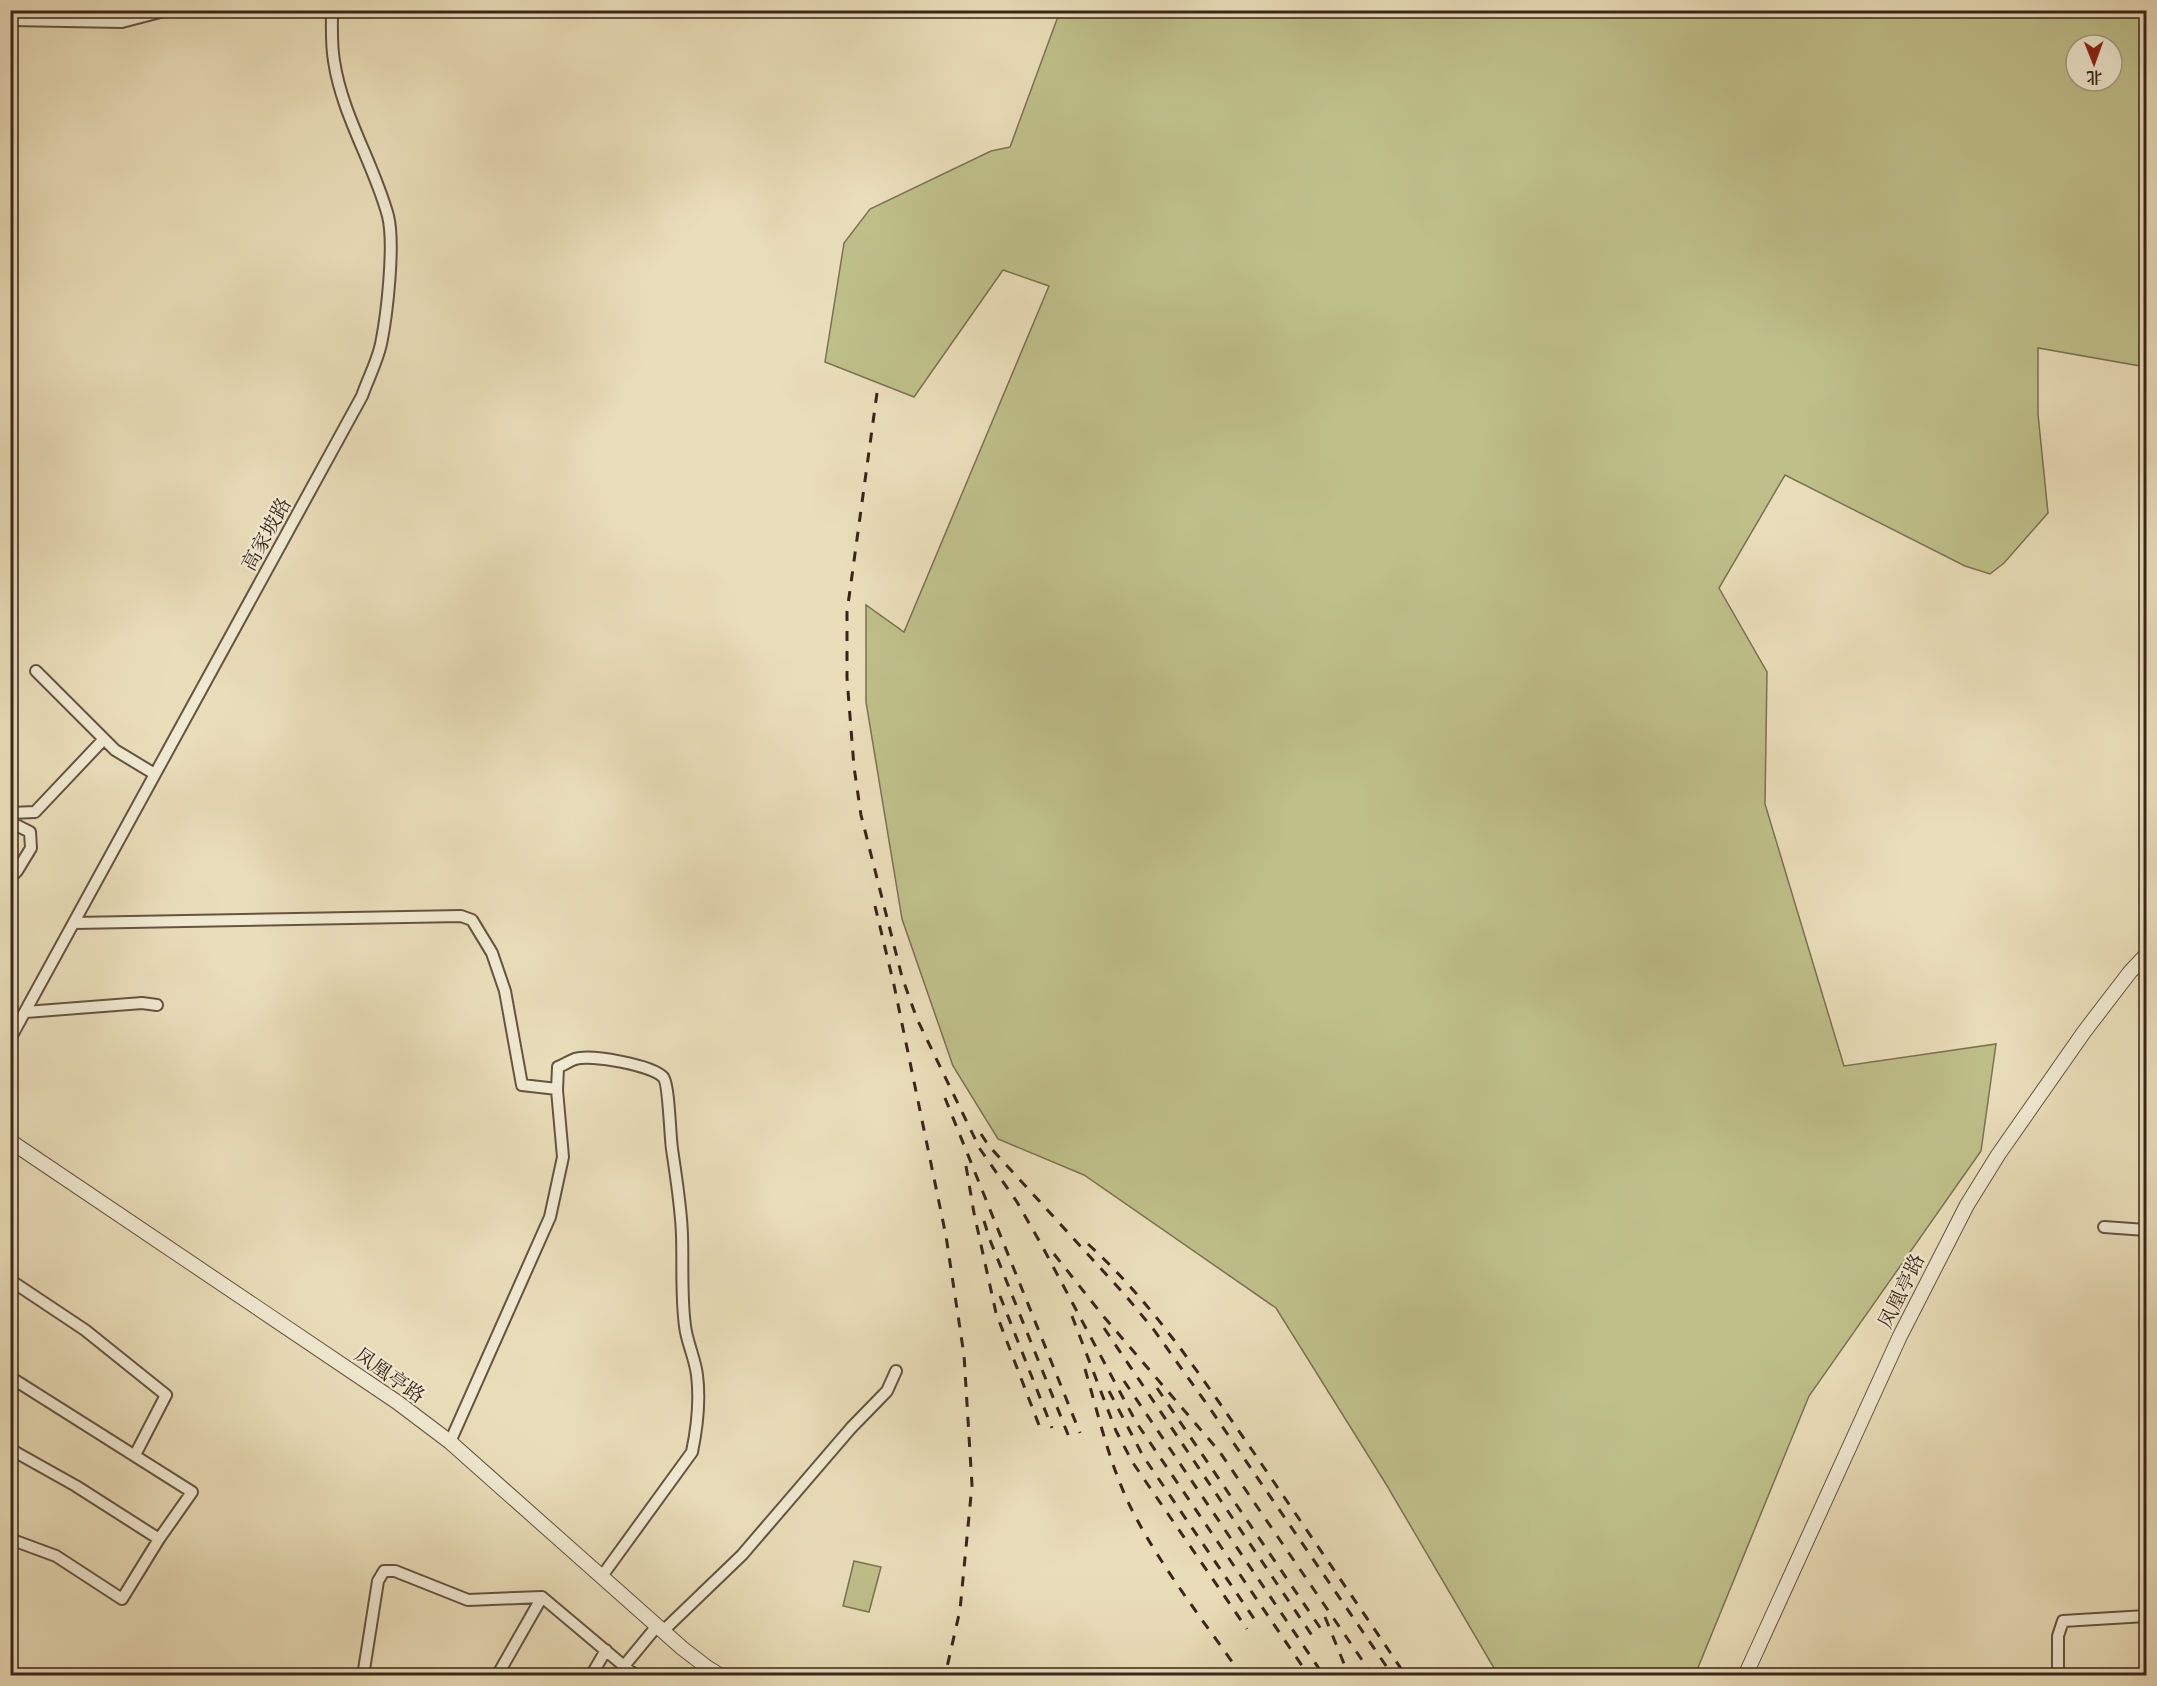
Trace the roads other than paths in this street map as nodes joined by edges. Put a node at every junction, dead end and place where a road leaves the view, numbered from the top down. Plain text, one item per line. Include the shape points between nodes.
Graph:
1 (168, 10) edge
2 (333, 10) edge
3 (94, 16) edge
4 (10, 20) edge
5 (36, 671) dead end
6 (104, 738) junction
7 (153, 773) dead end
8 (10, 813) edge
9 (10, 822) edge
10 (10, 878) edge
11 (74, 923) junction
12 (2146, 955) edge
13 (157, 1005) dead end
14 (26, 1012) junction
15 (10, 1039) edge
16 (557, 1089) junction
17 (10, 1141) edge
18 (2104, 1227) dead end
19 (2146, 1230) edge
20 (10, 1280) edge
21 (896, 1371) dead end
22 (10, 1377) edge
23 (450, 1442) junction
24 (10, 1449) edge
25 (135, 1455) junction
26 (10, 1539) edge
27 (159, 1539) junction
28 (602, 1576) junction
29 (542, 1597) junction
30 (2146, 1616) edge
31 (660, 1628) junction
32 (606, 1650) junction
33 (624, 1666) junction
34 (363, 1676) edge
35 (497, 1676) edge
36 (591, 1676) edge
37 (636, 1676) edge
38 (720, 1676) edge
39 (1745, 1676) edge
40 (2058, 1676) edge

1 - 3 street via 122,22
2 - 11 street, 高家坡路 via 334,62 344,101 388,218 391,249 380,346 362,396
3 - 4 street
5 - 6 street
6 - 7 street via 115,750
6 - 8 street via 34,812
9 - 10 street via 30,832 31,848
11 - 14 street, 高家坡路
11 - 16 street via 460,916 472,920 492,953 505,991 522,1084
12 - 39 street, 凤凰亭路 via 2084,1032 1967,1205 1899,1336
13 - 14 street
14 - 15 street, 高家坡路
16 - 23 street via 563,1157 550,1217
16 - 28 street via 558,1067 576,1059 624,1062 664,1078 680,1213 685,1325 697,1373 698,1408 692,1452
17 - 23 street, 凤凰亭路 via 397,1402
18 - 19 street
20 - 25 street via 85,1330 166,1395
21 - 31 street via 887,1391 742,1555
22 - 25 street
23 - 28 street, 凤凰亭路
24 - 27 street
25 - 27 street via 192,1492
26 - 27 street via 56,1556 122,1599
28 - 31 street, 凤凰亭路
29 - 32 street
29 - 34 street via 468,1600 394,1571 384,1571 378,1581
29 - 35 street
30 - 40 street via 2063,1621 2058,1636
31 - 33 street
31 - 38 street, 凤凰亭路
32 - 33 street
32 - 36 street
33 - 37 street

